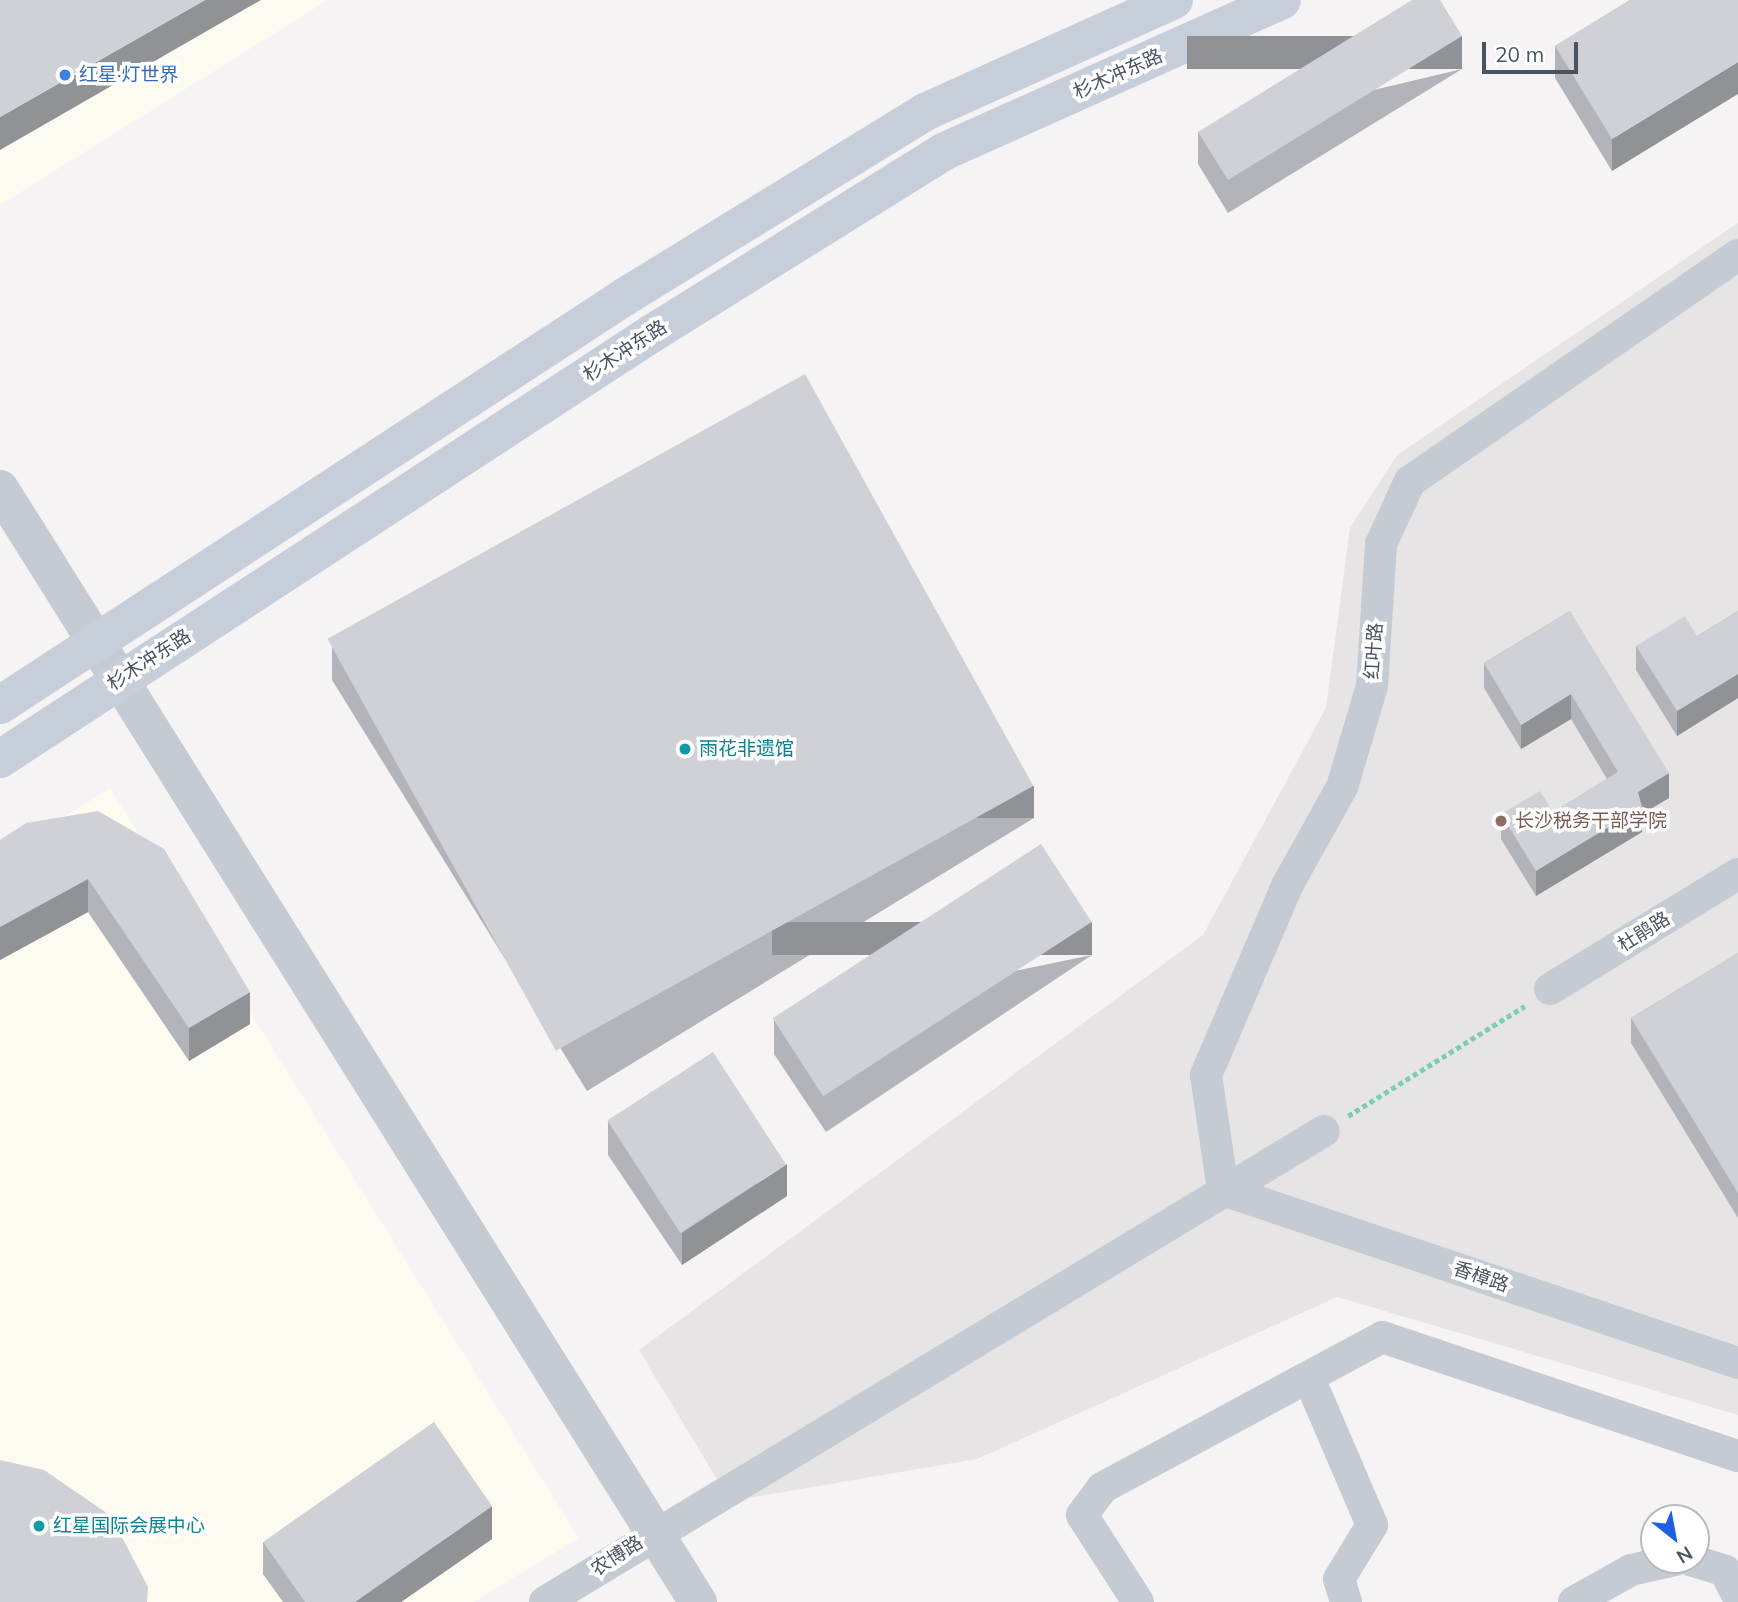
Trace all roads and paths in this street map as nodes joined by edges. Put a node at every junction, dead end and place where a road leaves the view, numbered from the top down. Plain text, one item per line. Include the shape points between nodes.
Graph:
1 (1174, 0) edge
2 (1282, 0) edge
3 (1738, 255) edge
4 (0, 489) edge
5 (93, 643) junction
6 (116, 682) junction
7 (0, 705) edge
8 (0, 759) edge
9 (1738, 874) edge
10 (1550, 989) joint
11 (1324, 1131) joint
12 (1223, 1190) junction
13 (1738, 1363) edge
14 (1309, 1378) junction
15 (1738, 1456) edge
16 (653, 1532) junction
17 (1710, 1566) edge
18 (1640, 1568) edge
19 (1738, 1597) edge
20 (545, 1602) edge
21 (698, 1602) edge
22 (1138, 1602) edge
23 (1346, 1602) edge
24 (1574, 1602) edge

1 - 5 main road via 925,112 626,296
2 - 6 main road, 杉木冲东路 via 945,151
3 - 12 street, 红叶路 via 1409,481 1381,544 1372,686 1342,788 1287,886 1206,1075
4 - 5 street
5 - 6 street
5 - 7 main road
6 - 8 main road, 杉木冲东路
6 - 16 street
9 - 10 street, 杜鹃路
10 - 11 path
11 - 12 street, 农博路
12 - 13 street, 香樟路
12 - 16 street, 农博路
14 - 15 street via 1382,1337
14 - 22 street via 1102,1488 1082,1515
14 - 23 street via 1372,1525 1339,1579
16 - 20 street, 农博路
16 - 21 street
17 - 19 street via 1725,1571
18 - 24 street

